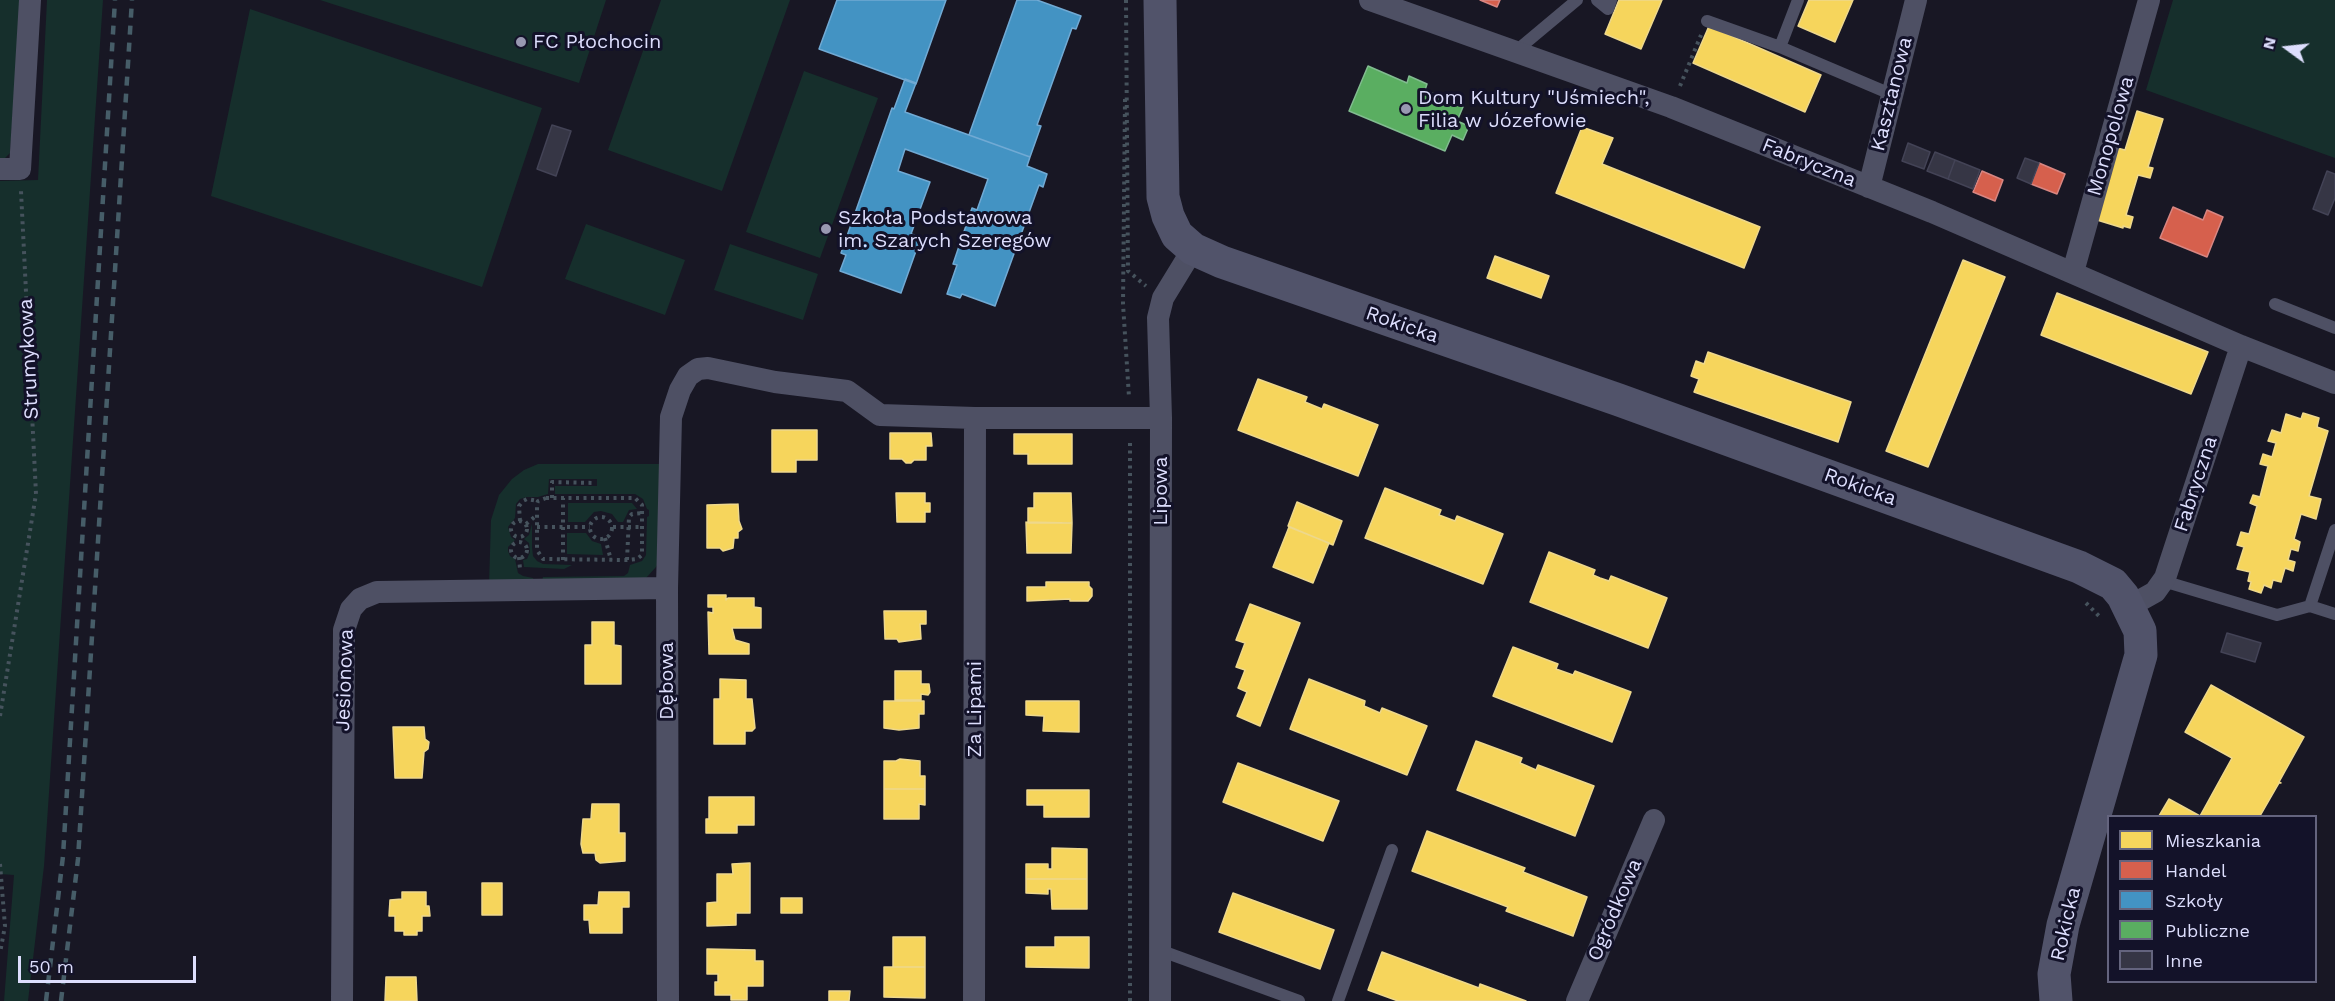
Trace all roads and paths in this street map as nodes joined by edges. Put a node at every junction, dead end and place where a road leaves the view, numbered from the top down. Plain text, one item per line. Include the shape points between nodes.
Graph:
1 (30, 0) edge
2 (1126, 0) edge
3 (1160, 0) edge
4 (1370, 0) edge
5 (1577, 0) edge
6 (1597, 0) edge
7 (1611, 0) edge
8 (1798, 0) edge
9 (1916, 0) edge
10 (2149, 0) edge
11 (1408, 6) edge
12 (1707, 21) joint
13 (1780, 47) junction
14 (1516, 51) junction
15 (1893, 94) junction
16 (1671, 108) junction
17 (10, 169) edge
18 (1869, 187) junction
19 (1193, 249) junction
20 (2073, 272) junction
21 (1166, 292) junction
22 (2275, 304) dead end
23 (2335, 328) edge
24 (2241, 346) junction
25 (2335, 382) edge
26 (975, 418) junction
27 (1130, 418) junction
28 (1161, 418) junction
29 (596, 483) dead end
30 (552, 498) junction
31 (563, 498) junction
32 (538, 501) junction
33 (646, 513) junction
34 (537, 515) junction
35 (520, 521) junction
36 (525, 524) junction
37 (537, 527) junction
38 (562, 527) junction
39 (590, 527) junction
40 (613, 527) junction
41 (627, 527) junction
42 (643, 528) junction
43 (2335, 530) edge
44 (606, 538) junction
45 (519, 539) junction
46 (563, 560) junction
47 (612, 560) junction
48 (627, 560) junction
49 (627, 566) dead end
50 (2163, 581) junction
51 (667, 588) junction
52 (2081, 599) dead end
53 (2310, 606) junction
54 (2116, 613) junction
55 (2335, 614) edge
56 (0, 716) edge
57 (1654, 819) dead end
58 (1392, 850) dead end
59 (0, 864) edge
60 (1159, 950) junction
61 (0, 953) edge
62 (342, 1001) edge
63 (668, 1001) edge
64 (974, 1001) edge
65 (1130, 1001) edge
66 (1160, 1001) edge
67 (1299, 1001) edge
68 (1338, 1001) edge
69 (1577, 1001) edge
70 (2056, 1001) edge

1 - 17 street
2 - 21 path via 1128,272 1143,285
2 - 27 path via 1124,304
3 - 19 main road via 1163,197 1176,235
4 - 11 street, Fabryczna
5 - 14 lane
6 - 7 lane via 1608,9
8 - 13 lane
9 - 15 street, Kasztanowa
10 - 20 street, Monopolowa
11 - 14 street, Fabryczna
12 - 13 lane
12 - 16 path
13 - 15 lane
14 - 16 street, Fabryczna
15 - 18 street, Kasztanowa
16 - 18 street, Fabryczna
17 - 56 path, Strumykowa via 36,494
18 - 20 street, Fabryczna
19 - 21 street, Lipowa
19 - 54 main road, Rokicka via 2079,567 2113,584
20 - 24 street, Fabryczna
21 - 28 street, Lipowa via 1158,318
22 - 23 lane
24 - 25 street, Fabryczna
24 - 50 street, Fabryczna
26 - 27 street
26 - 51 street, Dębowa via 880,415 848,391 698,369 688,376 680,390 671,417
26 - 64 street, Za Lipami
27 - 28 street
27 - 65 path
28 - 60 street, Lipowa
29 - 30 path via 552,482
30 - 31 path
30 - 32 path
31 - 33 path via 635,498
31 - 38 path
32 - 34 path
32 - 35 path via 523,501 519,506
33 - 41 path via 632,514
33 - 42 path
34 - 36 path
34 - 37 path
35 - 36 path
35 - 45 path via 512,528
36 - 45 path via 526,533
37 - 38 path
37 - 46 path via 539,556
38 - 39 path
38 - 46 path
39 - 40 path via 592,520 605,517
39 - 44 path via 595,537
40 - 41 path
40 - 44 path
41 - 42 path
41 - 48 path
42 - 48 path via 642,555
43 - 53 lane
44 - 47 path
45 - 45 path via 511,549 519,557 526,549
46 - 47 path
47 - 48 path
48 - 49 path
50 - 53 lane via 2277,615
50 - 54 street via 2155,592
51 - 62 street, Jesionowa via 377,592 360,599 351,609 344,630
51 - 63 street, Dębowa
52 - 54 path
53 - 55 lane
54 - 70 main road, Rokicka via 2140,631 2141,655 2063,925 2055,974
57 - 69 street, Ogródkowa
58 - 68 lane
59 - 61 path via 5,926
60 - 66 street, Lipowa
60 - 67 lane

